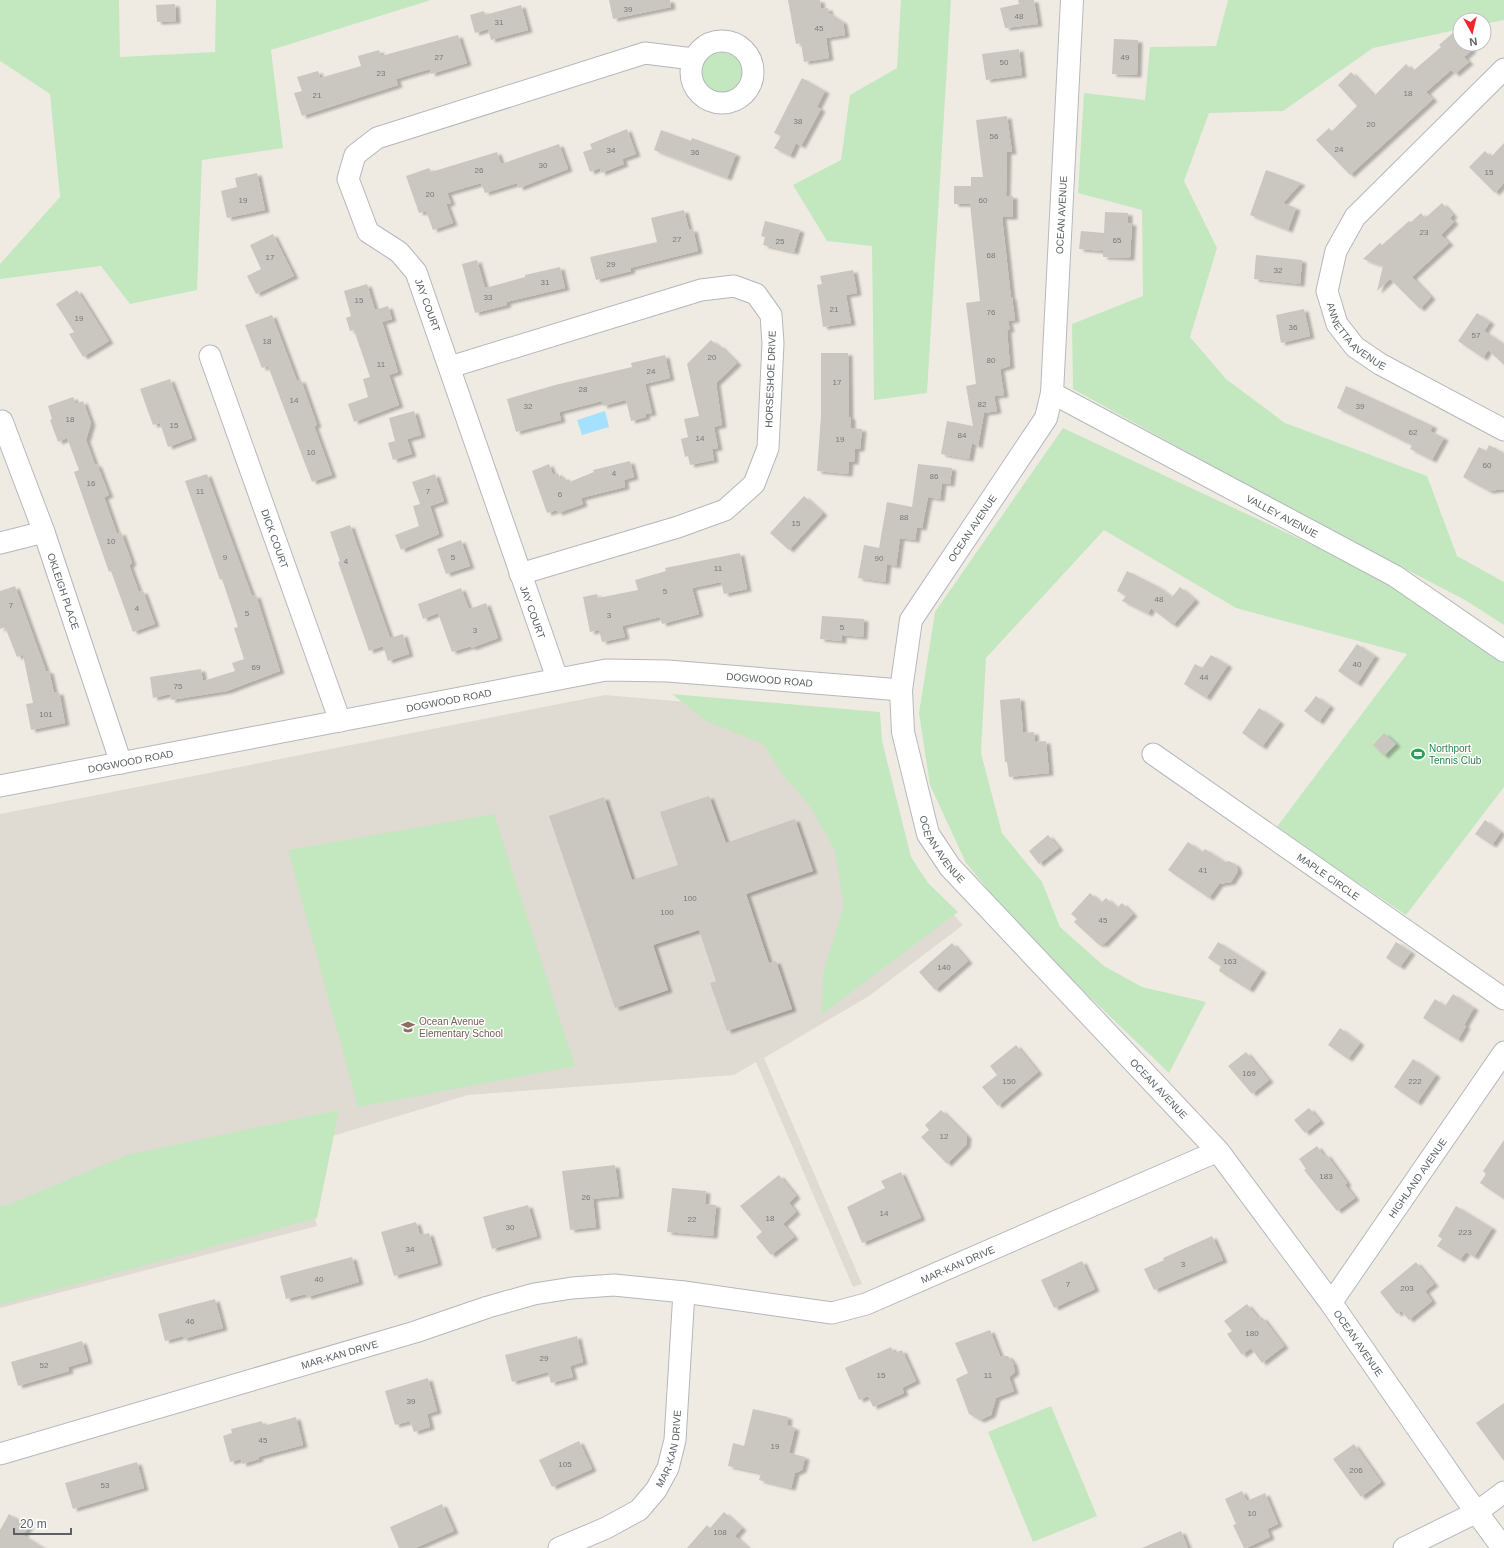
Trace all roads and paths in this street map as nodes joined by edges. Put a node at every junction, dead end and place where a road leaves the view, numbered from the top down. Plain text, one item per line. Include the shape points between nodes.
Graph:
1 (1072, 0) edge
2 (693, 59) dead end
3 (1504, 68) edge
4 (210, 356) dead end
5 (450, 366) junction
6 (1052, 393) junction
7 (2, 420) dead end
8 (1504, 430) edge
9 (44, 532) junction
10 (0, 543) edge
11 (520, 574) junction
12 (1504, 651) edge
13 (557, 678) junction
14 (902, 690) junction
15 (340, 721) junction
16 (1153, 754) dead end
17 (121, 763) junction
18 (0, 786) edge
19 (1504, 999) edge
20 (1504, 1052) edge
21 (1218, 1151) junction
22 (684, 1292) junction
23 (1331, 1303) junction
24 (0, 1454) edge
25 (1504, 1492) edge
26 (1477, 1512) junction
27 (559, 1548) edge
28 (1404, 1548) edge
29 (1503, 1548) edge

1 - 6 main road, OCEAN AVENUE
2 - 5 street, JAY COURT via 645,53 377,138 355,155 348,179 368,232 399,252 416,272
3 - 8 street, ANNETTA AVENUE via 1356,217 1336,251 1327,291 1337,324 1355,347 1380,364
4 - 15 street, DICK COURT
5 - 11 street, JAY COURT
5 - 11 street, HORSESHOE DRIVE via 701,290 734,286 756,294 771,315 773,343 768,448 754,484 725,510
6 - 12 street, VALLEY AVENUE via 1395,576
6 - 14 main road, OCEAN AVENUE via 1046,418 911,620
7 - 9 street, OKLEIGH PLACE
9 - 10 street
9 - 17 street, OKLEIGH PLACE
11 - 13 street, JAY COURT
13 - 14 street, DOGWOOD ROAD via 606,670 668,671
13 - 15 street, DOGWOOD ROAD
14 - 21 main road, OCEAN AVENUE via 903,732 928,834 950,868
15 - 17 street, DOGWOOD ROAD
16 - 19 street, MAPLE CIRCLE
17 - 18 street, DOGWOOD ROAD
20 - 23 street, HIGHLAND AVENUE
21 - 22 street, MAR-KAN DRIVE via 866,1304 832,1313
21 - 23 main road, OCEAN AVENUE
22 - 24 street, MAR-KAN DRIVE via 614,1285 534,1294
22 - 27 street, MAR-KAN DRIVE via 675,1440 668,1468 656,1490 638,1510 606,1528
23 - 26 main road, OCEAN AVENUE
25 - 26 street
26 - 28 street
26 - 29 main road, OCEAN AVENUE

